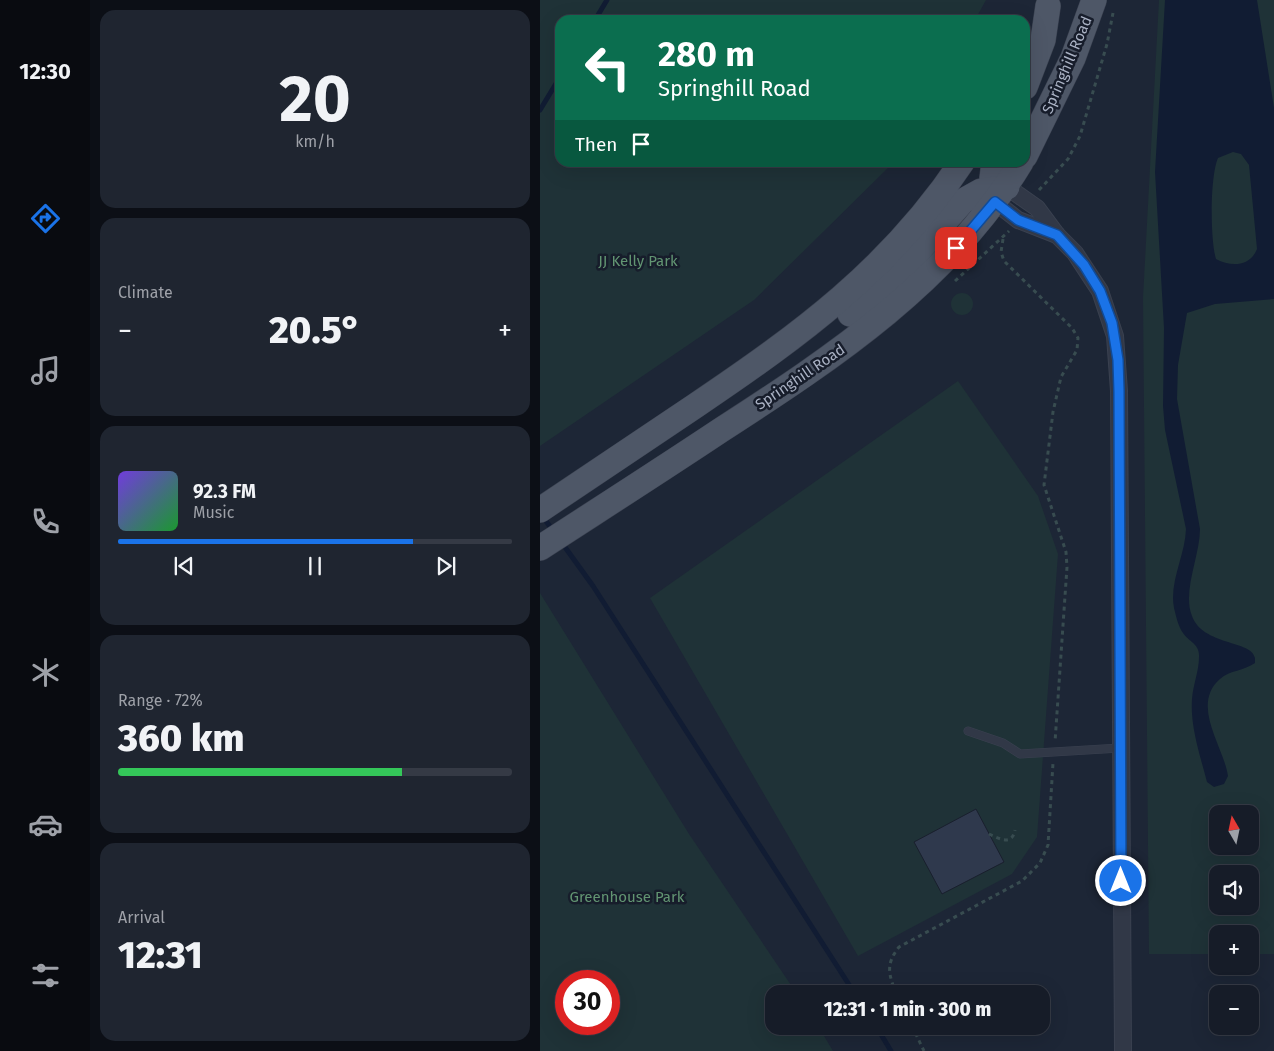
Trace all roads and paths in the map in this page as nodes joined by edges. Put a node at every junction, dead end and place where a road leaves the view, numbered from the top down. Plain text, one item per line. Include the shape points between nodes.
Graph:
1 (1094, 0) edge
2 (1049, 3) edge
3 (1030, 44) edge
4 (1030, 74) edge
5 (1030, 146) edge
6 (958, 167) edge
7 (995, 167) edge
8 (1017, 167) edge
9 (998, 192) junction
10 (1003, 239) dead end
11 (754, 366) junction
12 (540, 510) edge
13 (540, 548) edge
14 (968, 731) dead end
15 (1120, 748) junction
16 (1054, 751) junction
17 (1015, 830) dead end
18 (989, 834) dead end
19 (893, 985) edge
20 (916, 1035) edge
21 (924, 1051) edge
22 (1123, 1051) edge

1 - 5 main road, Springhill Road via 1079,44
2 - 3 main road
2 - 4 main road via 1043,40
6 - 11 main road via 922,216 873,271 821,317
7 - 9 main road
8 - 9 main road, Springhill Road
9 - 11 main road via 973,194 962,201 892,278 823,335
9 - 13 main road, Springhill Road via 969,235 917,288 854,340 775,396
9 - 15 street via 1018,220 1057,235 1075,252 1100,291 1112,323 1119,391
10 - 16 path via 1001,252 1004,261 1072,328 1078,338 1077,350 1061,377 1044,485 1066,552 1067,567
11 - 12 main road
14 - 16 lane via 1003,743 1020,754
15 - 16 lane
15 - 22 street
16 - 19 path via 1048,845 1040,863 1022,881 899,947 890,958 889,973
17 - 18 path via 1008,840
20 - 21 path

